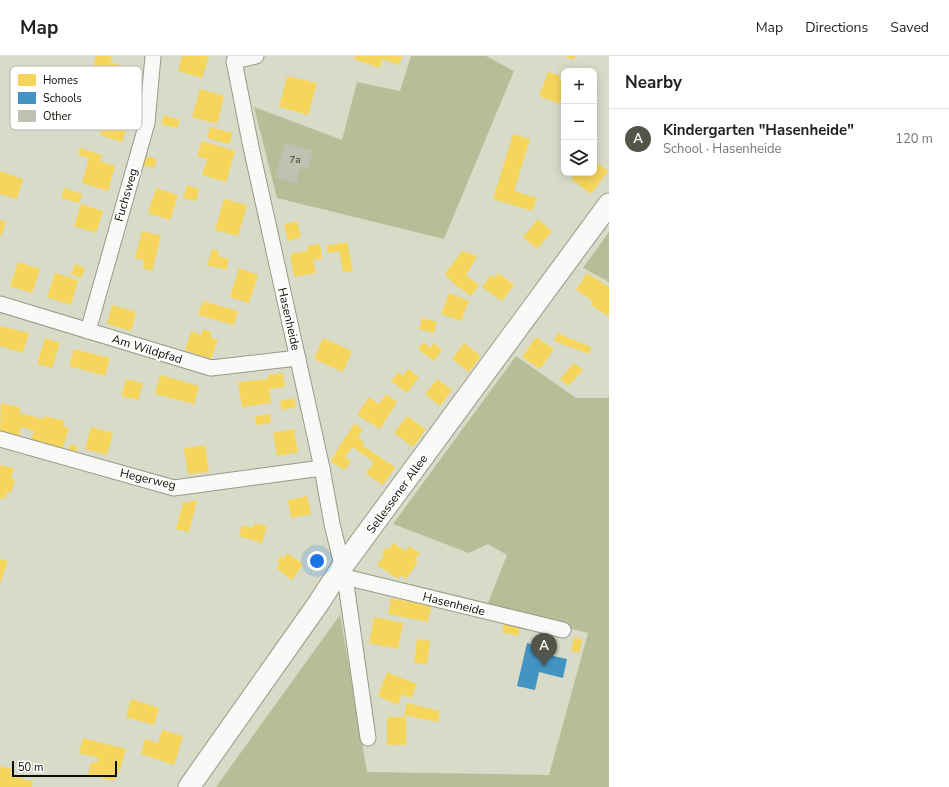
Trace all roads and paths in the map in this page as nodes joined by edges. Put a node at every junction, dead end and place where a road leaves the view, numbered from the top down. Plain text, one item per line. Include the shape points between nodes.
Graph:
1 (153, 56) edge
2 (256, 56) edge
3 (609, 204) edge
4 (0, 304) edge
5 (88, 331) junction
6 (298, 358) junction
7 (0, 439) edge
8 (322, 468) junction
9 (343, 572) junction
10 (563, 630) dead end
11 (368, 738) dead end
12 (189, 787) edge

1 - 5 street, Fuchsweg via 147,123
2 - 6 street, Hasenheide via 234,61
3 - 9 main road, Sellessener Allee
4 - 5 street, Am Wildpfad
5 - 6 street, Am Wildpfad via 211,368
6 - 8 street, Hasenheide
7 - 8 street, Hegerweg via 174,488
8 - 9 street, Hasenheide
9 - 10 street, Hasenheide
9 - 11 street, Hasenheide
9 - 12 main road, Sellessener Allee

